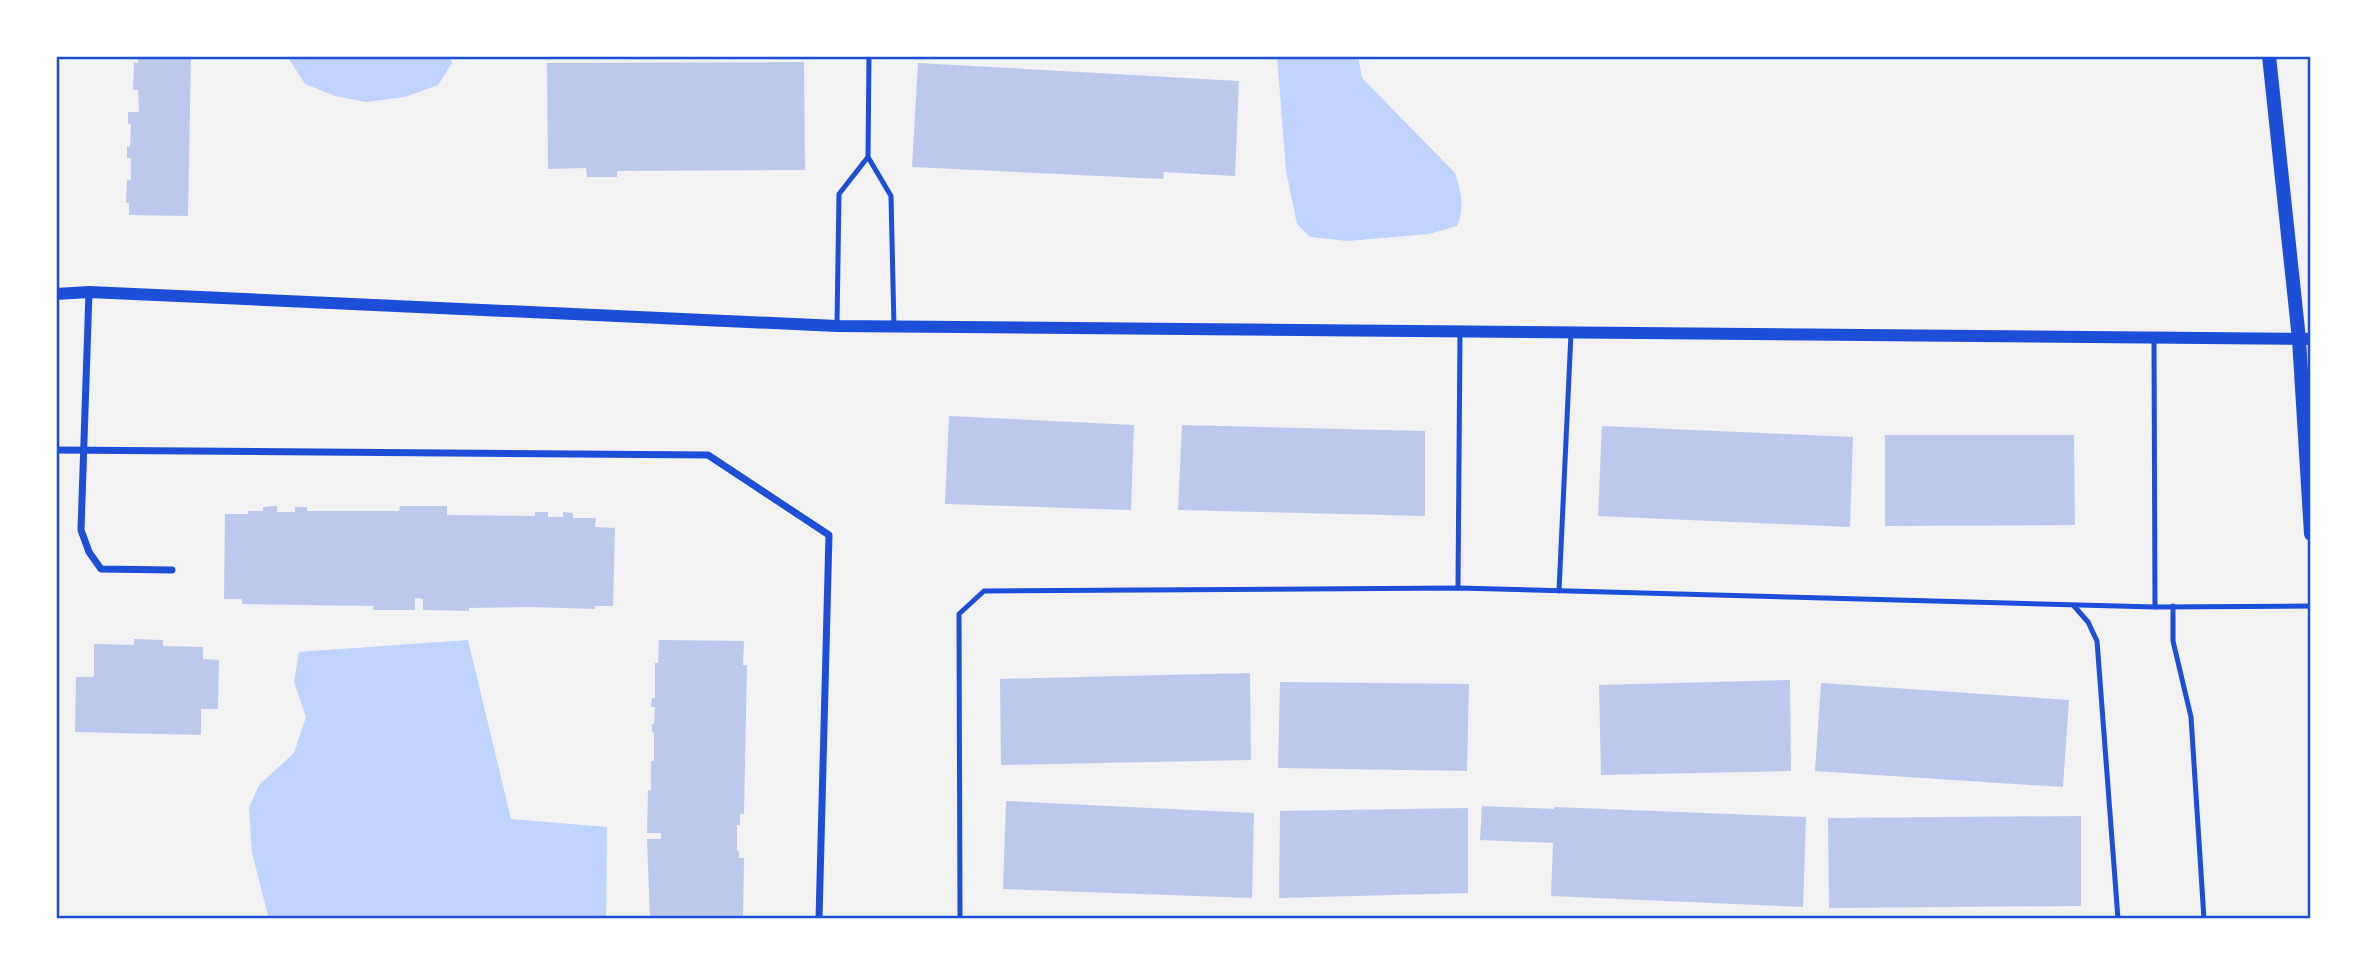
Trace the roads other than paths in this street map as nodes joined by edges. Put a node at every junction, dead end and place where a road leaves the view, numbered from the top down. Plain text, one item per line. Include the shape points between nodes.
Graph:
1 (869, 56) edge
2 (2269, 56) edge
3 (868, 157) junction
4 (89, 292) junction
5 (56, 294) edge
6 (837, 326) junction
7 (894, 327) junction
8 (1461, 332) junction
9 (1571, 333) junction
10 (2154, 337) junction
11 (2305, 339) edge
12 (56, 450) edge
13 (85, 450) junction
14 (2311, 534) edge
15 (172, 570) dead end
16 (1458, 588) junction
17 (1559, 591) junction
18 (2074, 606) junction
19 (2173, 606) junction
20 (2311, 606) edge
21 (2155, 607) junction
22 (819, 919) edge
23 (960, 919) edge
24 (2118, 919) edge
25 (2204, 919) edge

1 - 3 lane
2 - 11 main road
3 - 6 lane via 839,194
3 - 7 lane via 891,196
4 - 5 street
4 - 6 street
4 - 13 street
6 - 7 street
7 - 8 street
8 - 9 street
8 - 16 lane
9 - 10 street
9 - 17 lane
10 - 11 street
10 - 21 lane
11 - 14 main road
12 - 13 street
13 - 15 street via 81,530 101,569
13 - 22 street via 708,455 829,535
16 - 17 lane
16 - 23 lane via 984,591 959,614
17 - 18 lane
18 - 21 lane
18 - 24 lane via 2097,641
19 - 20 lane
19 - 21 lane
19 - 25 lane via 2173,641 2191,717

